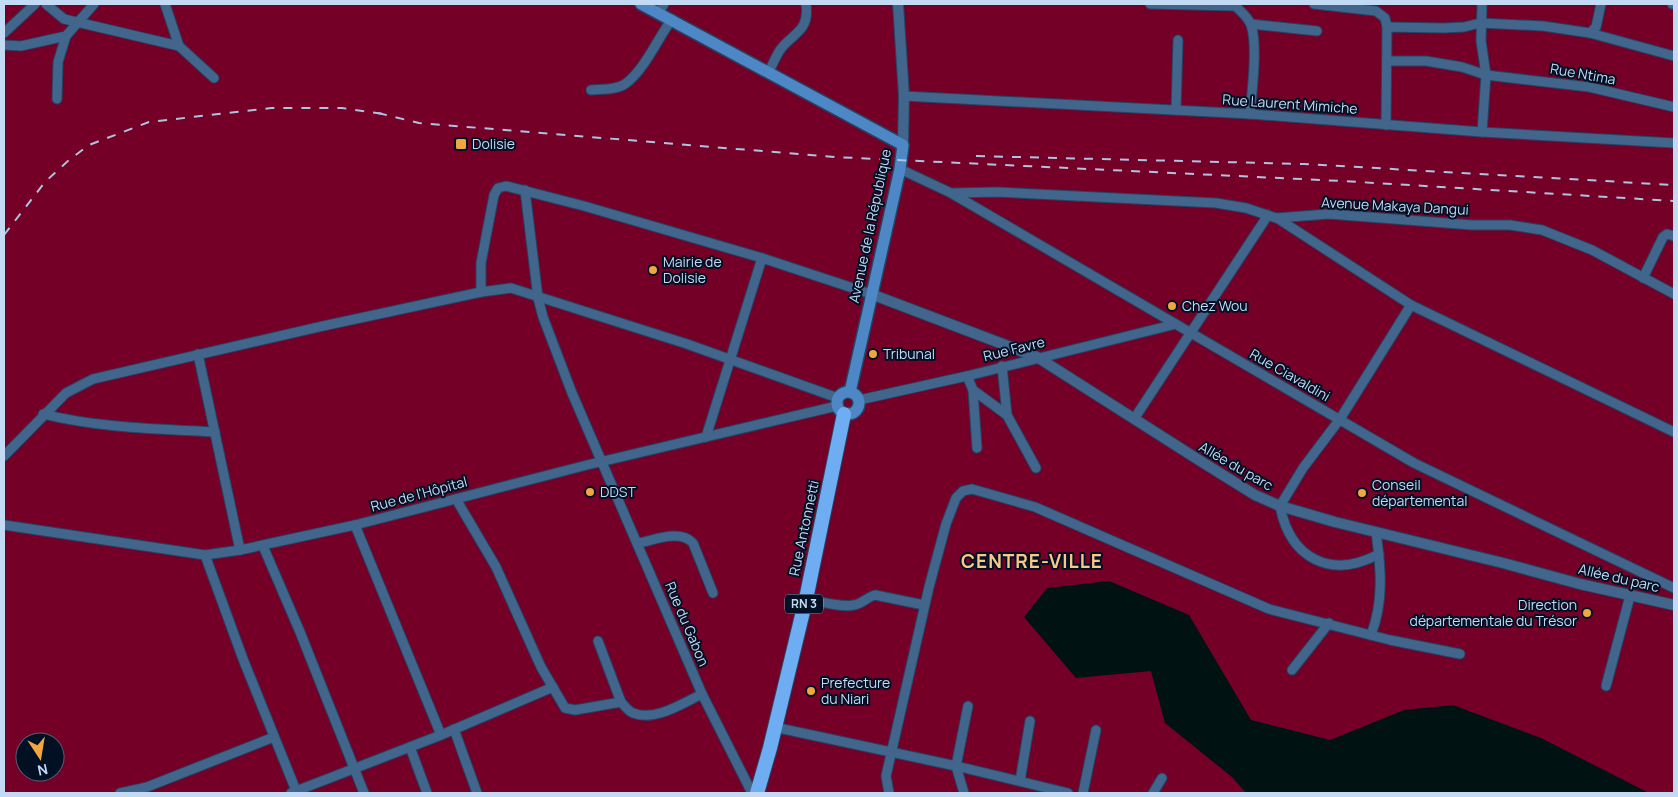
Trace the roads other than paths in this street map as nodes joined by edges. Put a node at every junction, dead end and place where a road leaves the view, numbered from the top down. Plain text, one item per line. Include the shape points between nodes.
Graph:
1 (36, 4) edge
2 (46, 4) edge
3 (94, 4) edge
4 (165, 4) edge
5 (642, 4) edge
6 (806, 4) edge
7 (898, 4) edge
8 (1150, 4) edge
9 (1158, 4) edge
10 (1188, 4) edge
11 (1314, 4) edge
12 (1482, 4) edge
13 (1602, 4) edge
14 (1234, 5) edge
15 (662, 8) edge
16 (672, 19) junction
17 (78, 21) junction
18 (1480, 23) junction
19 (1251, 24) junction
20 (171, 25) junction
21 (1387, 27) junction
22 (1317, 31) dead end
23 (4, 33) edge
24 (1590, 34) junction
25 (66, 36) junction
26 (158, 40) junction
27 (1178, 40) dead end
28 (4, 45) edge
29 (179, 46) junction
30 (1674, 56) edge
31 (1388, 61) junction
32 (769, 71) junction
33 (1486, 76) junction
34 (214, 78) dead end
35 (591, 90) dead end
36 (904, 96) junction
37 (56, 99) dead end
38 (1674, 107) edge
39 (1176, 110) junction
40 (1250, 114) junction
41 (1386, 125) junction
42 (1482, 132) junction
43 (1674, 143) edge
44 (903, 144) junction
45 (900, 169) junction
46 (525, 190) junction
47 (951, 193) junction
48 (1272, 216) junction
49 (1674, 236) edge
50 (762, 258) junction
51 (1643, 278) junction
52 (481, 292) junction
53 (871, 294) junction
54 (1674, 294) edge
55 (538, 298) junction
56 (1411, 304) junction
57 (1176, 324) junction
58 (1191, 332) junction
59 (198, 354) junction
60 (1037, 357) junction
61 (731, 360) junction
62 (1002, 366) junction
63 (967, 376) junction
64 (973, 390) junction
65 (855, 396) junction
66 (840, 406) junction
67 (43, 414) junction
68 (1007, 414) junction
69 (1340, 419) junction
70 (1134, 420) junction
71 (215, 432) junction
72 (1674, 432) edge
73 (706, 437) junction
74 (977, 448) dead end
75 (4, 456) edge
76 (604, 462) junction
77 (1036, 468) dead end
78 (456, 499) junction
79 (1280, 506) junction
80 (355, 525) junction
81 (4, 526) edge
82 (1376, 532) junction
83 (638, 543) junction
84 (263, 546) junction
85 (240, 550) junction
86 (1379, 554) junction
87 (205, 555) junction
88 (1674, 588) edge
89 (713, 594) dead end
90 (1630, 596) junction
91 (806, 599) junction
92 (924, 605) junction
93 (1674, 605) edge
94 (1329, 623) junction
95 (1371, 635) junction
96 (598, 641) dead end
97 (1460, 654) dead end
98 (1292, 670) dead end
99 (1606, 686) dead end
100 (554, 687) junction
101 (702, 694) junction
102 (621, 702) junction
103 (968, 706) dead end
104 (1030, 721) dead end
105 (774, 727) junction
106 (454, 730) junction
107 (1096, 730) dead end
108 (441, 735) junction
109 (274, 737) junction
110 (410, 747) junction
111 (893, 753) junction
112 (956, 766) junction
113 (355, 769) junction
114 (1162, 778) dead end
115 (1020, 781) junction
116 (148, 790) edge
117 (120, 793) edge
118 (295, 793) edge
119 (364, 793) edge
120 (427, 793) edge
121 (478, 793) edge
122 (752, 793) edge
123 (757, 793) edge
124 (889, 793) edge
125 (964, 793) edge
126 (1068, 793) edge
127 (1083, 793) edge
128 (1153, 793) edge

1 - 23 street
2 - 17 street via 64,19
3 - 17 street
4 - 20 street
5 - 15 main road
6 - 32 street via 798,35 780,50
7 - 36 street, Avenue de la République
8 - 9 street
9 - 10 street
10 - 14 street
11 - 21 street via 1376,11 1385,18
12 - 18 street
13 - 24 street via 1596,27
14 - 19 street
15 - 16 main road
16 - 32 main road
16 - 35 street via 625,84 612,89
17 - 25 street
17 - 26 street
18 - 21 street via 1444,28
18 - 24 street via 1543,26
18 - 33 street
19 - 22 street
19 - 40 street via 1253,80
20 - 26 street
20 - 29 street
21 - 31 street
24 - 30 street
25 - 28 street via 21,46
25 - 37 street via 58,62
26 - 29 street
27 - 39 street
29 - 34 street
31 - 33 street, Rue Ntima via 1426,61 1462,67
31 - 41 street
32 - 44 main road
33 - 38 street, Rue Ntima via 1590,87
33 - 42 street
36 - 39 street, Rue Laurent Mimiche
36 - 44 street, Avenue de la République
39 - 40 street, Rue Laurent Mimiche
40 - 41 street, Rue Laurent Mimiche
41 - 42 street, Rue Laurent Mimiche
42 - 43 street, Rue Laurent Mimiche
44 - 45 main road, Avenue de la République
45 - 47 street, Rue Ciavaldini
45 - 53 main road, Avenue de la République
46 - 50 street
46 - 52 street via 506,186 498,188 494,195 481,263
46 - 55 street, Rue du Gabon
47 - 48 street, Avenue Makaya Dangui via 998,192 1216,203
47 - 57 street, Rue Ciavaldini
48 - 51 street, Avenue Makaya Dangui via 1329,214 1542,230 1592,250
48 - 56 street
48 - 58 street
49 - 51 street via 1667,234 1663,237
50 - 53 street
50 - 61 street
51 - 54 street, Avenue Makaya Dangui
52 - 55 street via 511,288
52 - 59 street
53 - 60 street, Allée du parc
53 - 65 main road, Avenue de la République
55 - 61 street
55 - 76 street, Rue du Gabon via 572,393
56 - 69 street
56 - 72 street
57 - 58 street, Rue Ciavaldini
57 - 60 street, Rue Favre
58 - 69 street, Rue Ciavaldini
58 - 70 street
59 - 67 street via 93,379 66,393
59 - 71 street
60 - 62 street, Rue Favre
60 - 70 street, Allée du parc
61 - 66 street
61 - 73 street
62 - 63 street, Rue Favre
62 - 68 street
63 - 64 street
63 - 65 street, Rue Favre
64 - 68 street
64 - 74 street
65 - 66 main road via 843,393
65 - 66 main road via 857,409 849,414
66 - 73 street, Rue de l'Hôpital
66 - 91 highway, Rue Antonnetti / RN 3
67 - 71 street via 123,427
67 - 75 street
68 - 77 street
69 - 79 street via 1303,468
69 - 88 street, Rue Ciavaldini via 1430,471
70 - 79 street, Allée du parc via 1255,495
71 - 85 street
73 - 76 street, Rue de l'Hôpital
76 - 78 street, Rue de l'Hôpital
76 - 83 street, Rue du Gabon
78 - 80 street, Rue de l'Hôpital
78 - 100 street via 496,567 541,667
79 - 82 street, Allée du parc
79 - 86 street via 1289,536 1310,558 1345,566 1365,562
80 - 84 street, Rue de l'Hôpital
80 - 108 street
81 - 87 street, Rue de l'Hôpital
82 - 86 street
82 - 90 street, Allée du parc
83 - 89 street via 679,536 688,538
83 - 101 street, Rue du Gabon
84 - 85 street, Rue de l'Hôpital
84 - 113 street
85 - 87 street, Rue de l'Hôpital
86 - 95 street via 1379,615
87 - 109 street
90 - 93 street, Allée du parc
90 - 99 street
91 - 92 street via 848,606 875,595
91 - 105 highway, Rue Antonnetti / RN 3
92 - 94 street via 956,498 963,491 972,489 1035,507 1269,609
92 - 111 street
94 - 95 street
94 - 98 street
95 - 97 street
96 - 102 street
100 - 102 street via 569,710
100 - 106 street
101 - 102 street via 650,714 632,712
101 - 122 street, Rue du Gabon
103 - 112 street
104 - 115 street
105 - 111 street
105 - 123 highway, Rue Antonnetti / RN 3
106 - 108 street
106 - 121 street
107 - 127 street
108 - 110 street
109 - 116 street
109 - 118 street
110 - 113 street
110 - 120 street
111 - 112 street
111 - 124 street via 886,776
112 - 115 street
112 - 125 street
113 - 118 street
113 - 119 street
114 - 128 street
115 - 126 street
116 - 117 street

